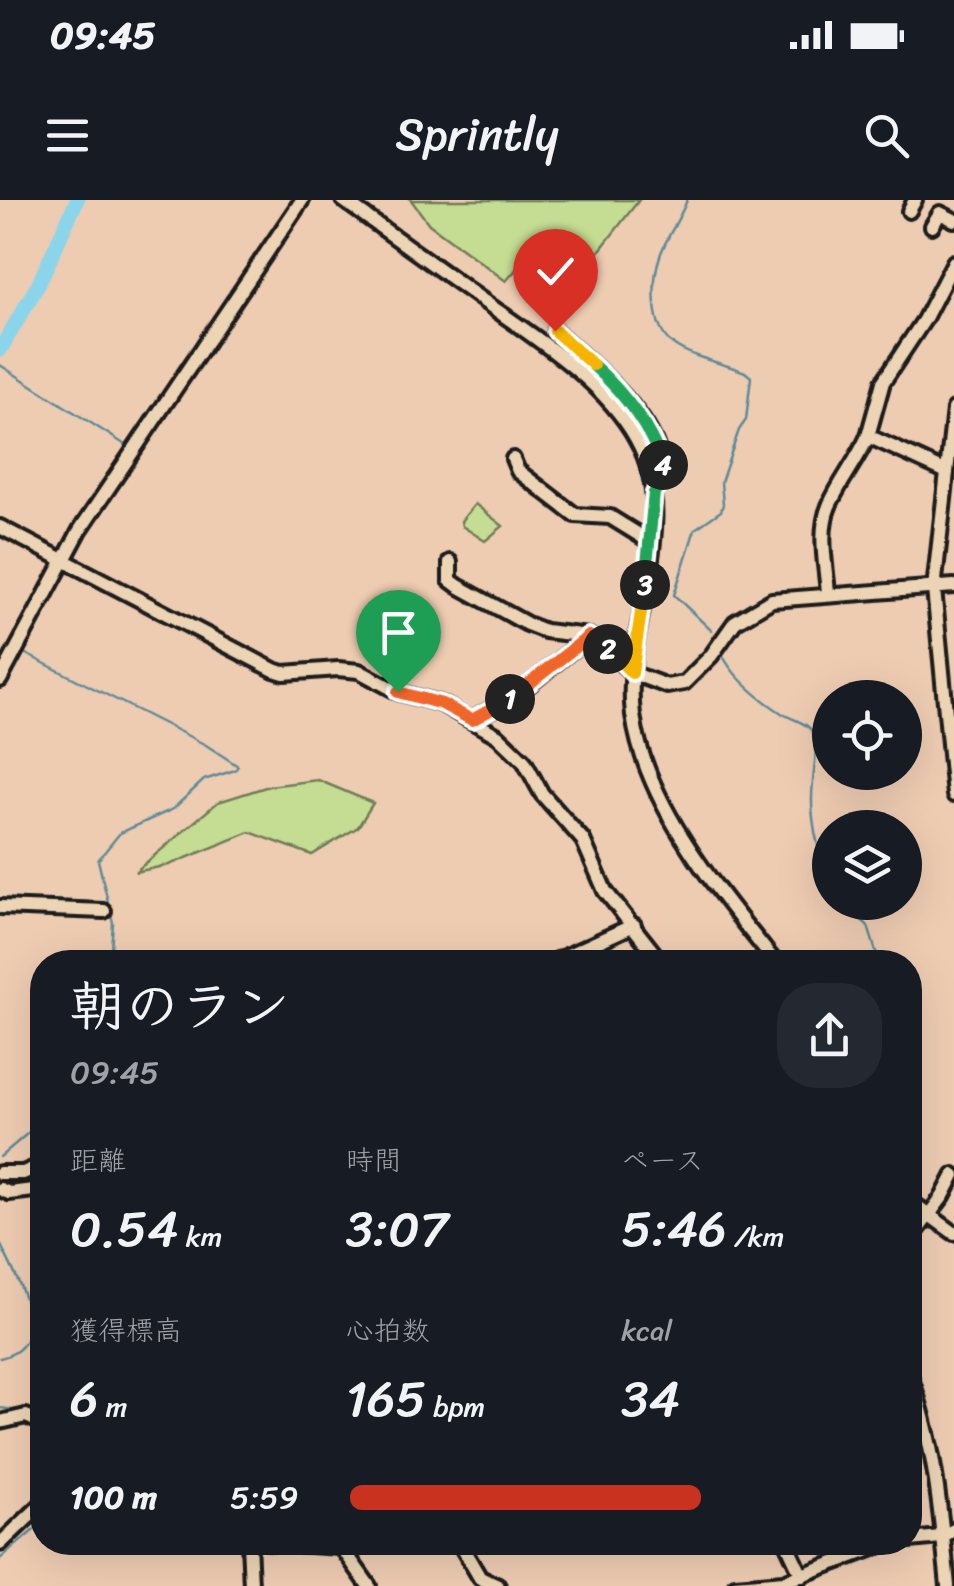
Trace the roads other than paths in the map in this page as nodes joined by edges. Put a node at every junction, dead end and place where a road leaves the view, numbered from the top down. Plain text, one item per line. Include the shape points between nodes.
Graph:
1 (302, 200) edge
2 (343, 200) edge
3 (954, 220) edge
4 (932, 226) dead end
5 (954, 262) edge
6 (555, 331) dead end
7 (954, 409) edge
8 (868, 436) junction
9 (512, 459) dead end
10 (950, 467) edge
11 (654, 493) junction
12 (0, 527) edge
13 (947, 539) edge
14 (652, 543) junction
15 (64, 560) junction
16 (450, 562) dead end
17 (954, 586) edge
18 (934, 589) junction
19 (828, 594) junction
20 (589, 636) junction
21 (632, 673) junction
22 (0, 680) edge
23 (472, 720) junction
24 (954, 795) edge
25 (0, 907) edge
26 (104, 911) dead end
27 (634, 924) junction
28 (579, 950) edge
29 (652, 950) edge
30 (766, 950) edge
31 (30, 1170) edge
32 (0, 1173) edge
33 (954, 1174) edge
34 (0, 1188) edge
35 (30, 1190) edge
36 (922, 1211) edge
37 (928, 1216) junction
38 (922, 1223) edge
39 (954, 1233) edge
40 (922, 1414) edge
41 (30, 1418) edge
42 (0, 1422) edge
43 (30, 1515) edge
44 (948, 1533) edge
45 (922, 1538) edge
46 (0, 1544) edge
47 (250, 1555) edge
48 (346, 1555) edge
49 (465, 1555) edge
50 (792, 1555) edge
51 (856, 1555) edge
52 (802, 1576) junction
53 (478, 1582) edge
54 (251, 1586) edge
55 (369, 1586) edge
56 (498, 1586) edge
57 (736, 1586) edge
58 (948, 1586) edge

1 - 15 street
2 - 11 street via 591,385 637,439
3 - 4 street via 940,212
5 - 8 street via 883,382
6 - 11 street via 634,408 664,467
7 - 10 street
8 - 10 street
8 - 19 street via 828,509
9 - 14 street via 518,471 576,515 610,517
10 - 13 street
11 - 14 street
12 - 15 street
13 - 18 street
14 - 21 street
15 - 22 street
15 - 23 street via 274,670 358,671
16 - 20 street via 450,580 508,615 545,631
17 - 18 street
18 - 19 street
18 - 24 street
19 - 21 street via 772,600 748,611 678,686
20 - 21 street
20 - 23 street via 514,697
21 - 30 street via 634,716 651,779 714,882
23 - 27 street via 524,762 583,840 605,891
25 - 26 street
27 - 28 street
27 - 29 street
31 - 32 street
33 - 37 street
34 - 35 street
36 - 37 street
37 - 38 street
37 - 39 street
40 - 44 street
41 - 42 street
43 - 46 street
44 - 45 street
44 - 58 street
47 - 54 street
48 - 55 street
49 - 53 street
50 - 52 street
51 - 52 street
52 - 57 street
53 - 56 street

